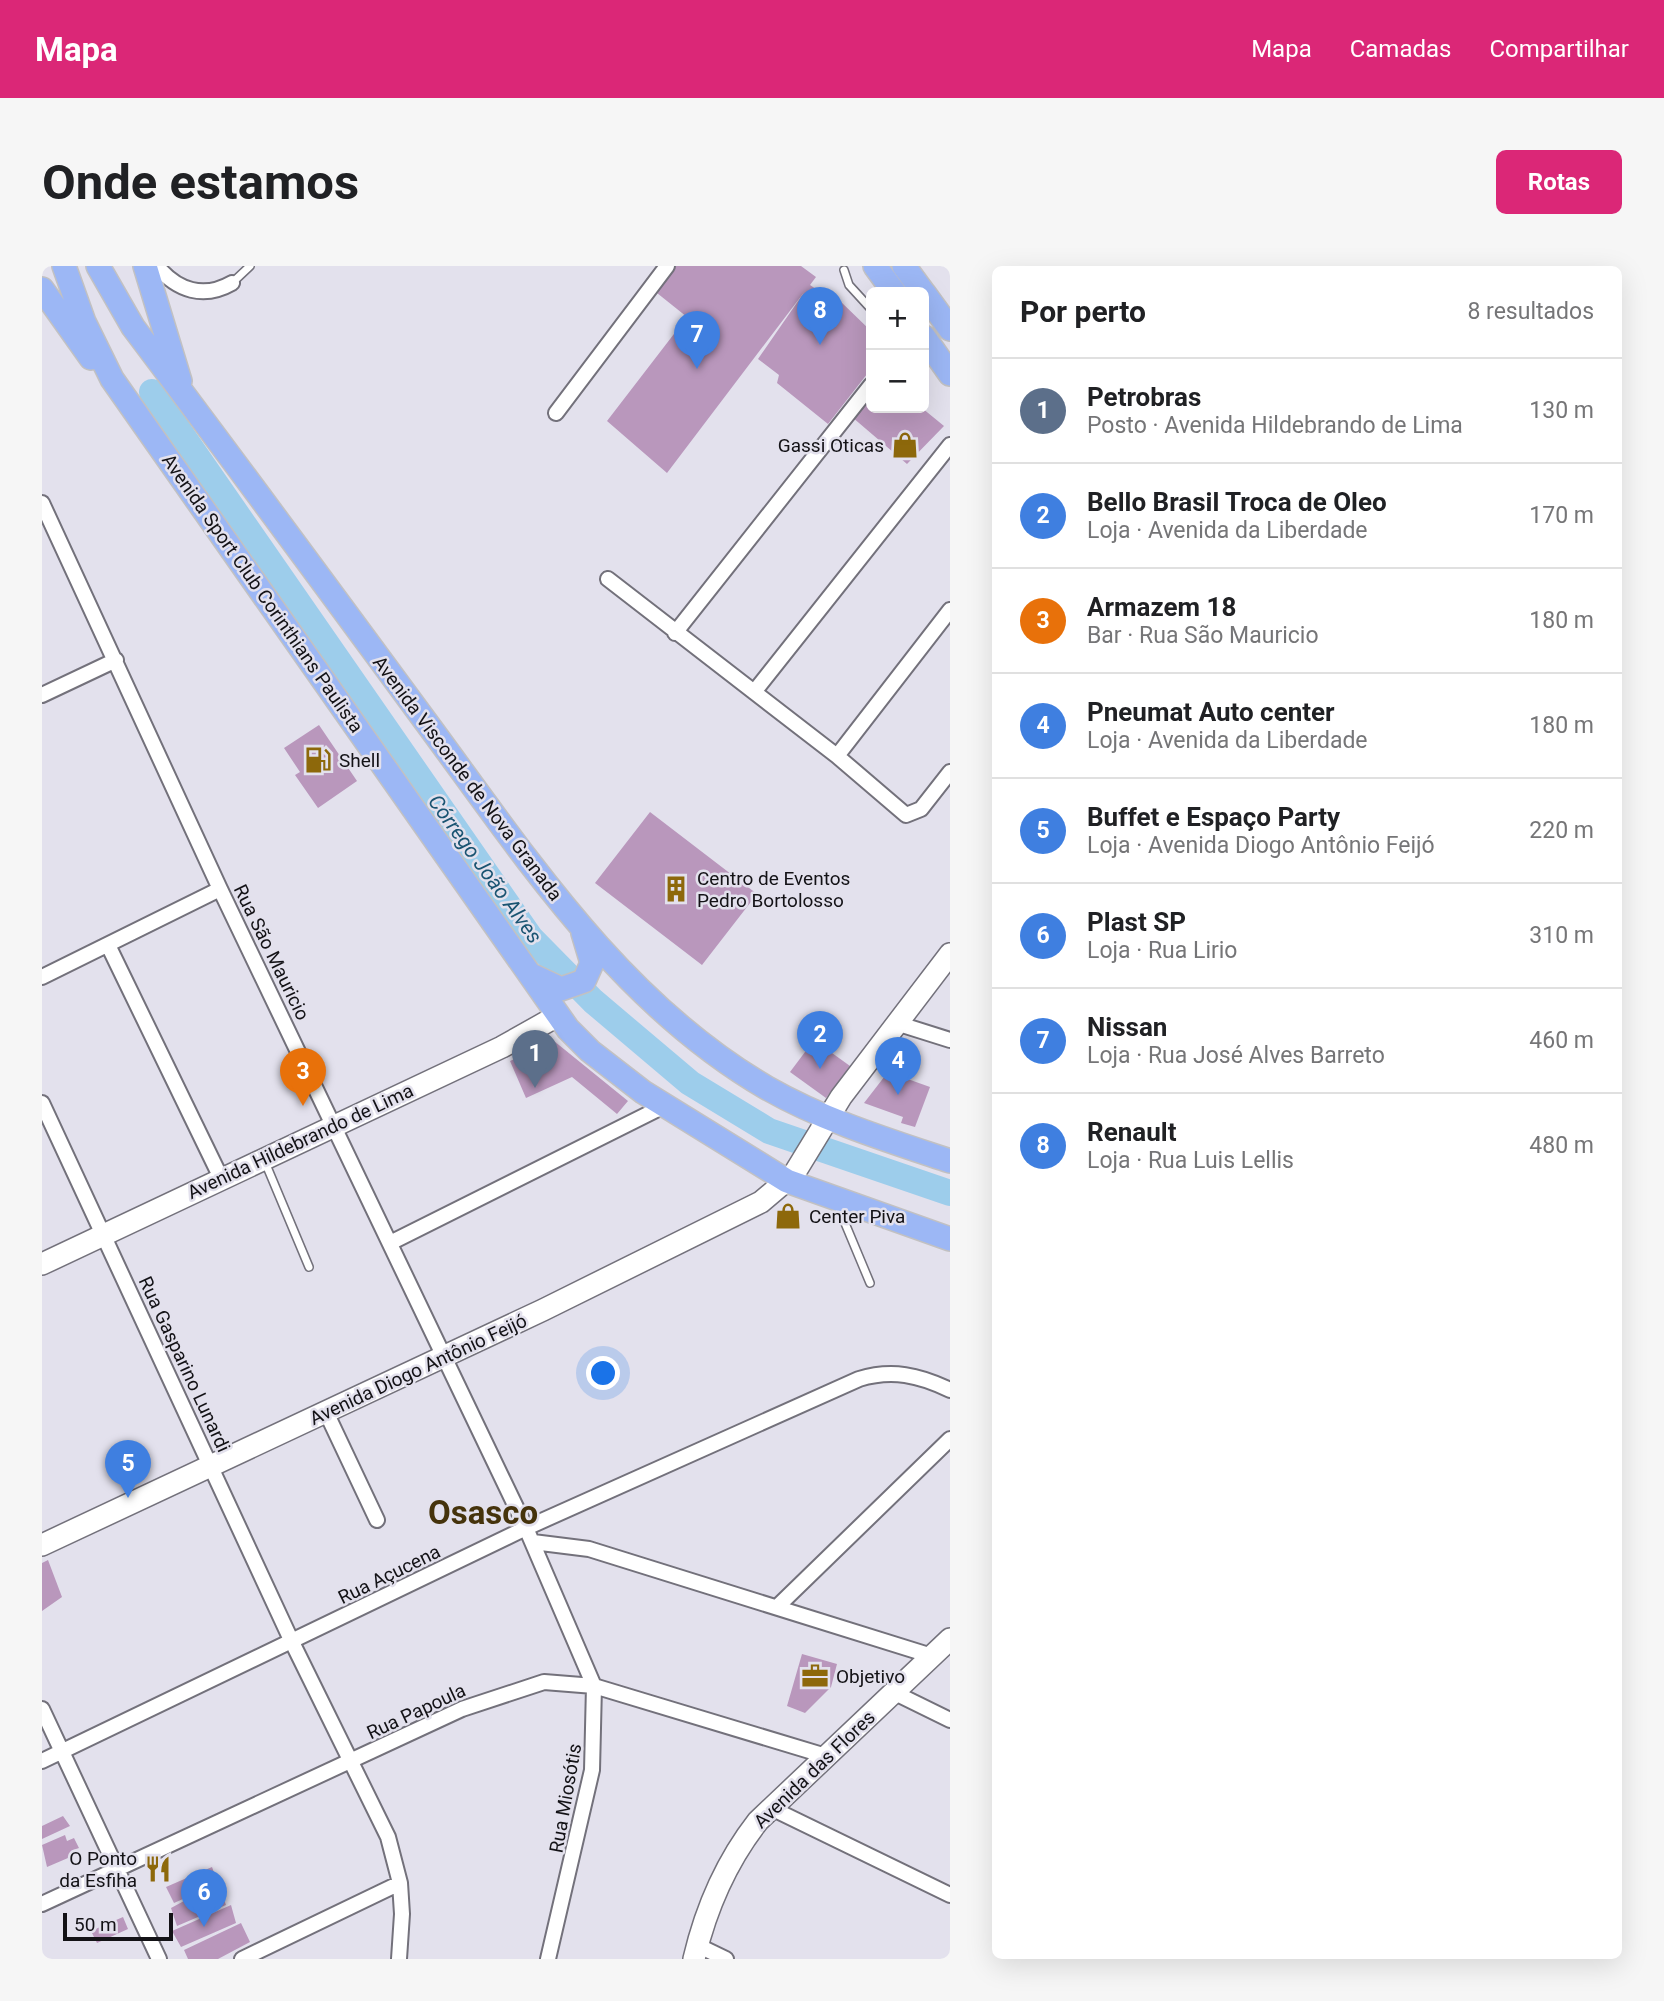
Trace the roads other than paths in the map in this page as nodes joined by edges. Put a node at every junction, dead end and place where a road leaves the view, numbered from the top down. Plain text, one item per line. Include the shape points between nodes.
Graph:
1 (64, 266) edge
2 (98, 266) edge
3 (145, 266) edge
4 (157, 266) edge
5 (250, 266) edge
6 (667, 266) edge
7 (875, 266) edge
8 (904, 266) edge
9 (844, 270) dead end
10 (232, 283) joint
11 (890, 287) edge
12 (919, 287) edge
13 (42, 289) edge
14 (929, 301) edge
15 (866, 304) edge
16 (950, 330) edge
17 (929, 344) edge
18 (950, 373) edge
19 (112, 379) junction
20 (866, 391) edge
21 (185, 397) junction
22 (556, 413) dead end
23 (950, 445) edge
24 (42, 503) edge
25 (608, 579) dead end
26 (950, 610) edge
27 (675, 633) junction
28 (116, 660) junction
29 (754, 692) junction
30 (42, 695) edge
31 (837, 756) junction
32 (950, 772) edge
33 (220, 889) junction
34 (585, 939) junction
35 (108, 945) junction
36 (950, 954) edge
37 (42, 977) edge
38 (536, 978) junction
39 (557, 1016) junction
40 (896, 1023) junction
41 (949, 1037) edge
42 (42, 1103) edge
43 (664, 1106) junction
44 (333, 1125) junction
45 (822, 1129) junction
46 (263, 1158) junction
47 (950, 1161) edge
48 (221, 1178) junction
49 (791, 1178) junction
50 (836, 1200) junction
51 (103, 1234) junction
52 (950, 1239) edge
53 (390, 1243) junction
54 (42, 1264) edge
55 (309, 1267) dead end
56 (870, 1283) dead end
57 (443, 1356) junction
58 (950, 1390) edge
59 (327, 1412) junction
60 (950, 1439) edge
61 (212, 1466) junction
62 (377, 1520) dead end
63 (526, 1528) junction
64 (533, 1542) junction
65 (42, 1545) edge
66 (777, 1607) junction
67 (950, 1639) edge
68 (292, 1642) junction
69 (932, 1656) junction
70 (593, 1686) junction
71 (893, 1692) junction
72 (42, 1709) edge
73 (950, 1720) edge
74 (62, 1752) junction
75 (826, 1756) junction
76 (42, 1761) edge
77 (352, 1763) junction
78 (771, 1808) junction
79 (118, 1870) junction
80 (400, 1883) junction
81 (950, 1895) edge
82 (42, 1904) edge
83 (696, 1952) edge
84 (159, 1959) edge
85 (242, 1959) edge
86 (399, 1959) edge
87 (548, 1959) edge
88 (726, 1959) edge

1 - 19 main road, Avenida Sport Club Corinthians Paulista
2 - 21 main road, Avenida Visconde de Nova Granada via 133,327
3 - 21 main road
4 - 10 street via 194,292
5 - 10 lane
6 - 22 street
7 - 11 main road
8 - 12 main road
9 - 15 lane via 849,285
13 - 19 main road via 79,344
14 - 16 main road
17 - 18 main road
19 - 38 main road, Avenida Sport Club Corinthians Paulista
20 - 27 street
21 - 34 main road, Avenida Visconde de Nova Granada
23 - 29 street
24 - 28 street, Rua São Mauricio
25 - 27 street
26 - 31 street
27 - 29 street
28 - 30 street
28 - 33 street, Rua São Mauricio
29 - 31 street
31 - 32 street via 906,815 917,812
33 - 35 street
33 - 44 street, Rua São Mauricio
34 - 38 main road via 591,968 584,981 561,989
34 - 45 main road, Avenida Visconde de Nova Granada via 681,1027
35 - 37 street
35 - 48 street
36 - 40 main road, Avenida Diogo Antônio Feijó
38 - 39 main road, Avenida Sport Club Corinthians Paulista
39 - 43 main road, Avenida Sport Club Corinthians Paulista via 590,1051
39 - 44 main road, Avenida Hildebrando de Lima via 502,1047
40 - 41 street
40 - 45 main road, Avenida Diogo Antônio Feijó
42 - 51 street, Rua Gasparino Lunardi
43 - 49 main road, Avenida Sport Club Corinthians Paulista
43 - 53 street
44 - 46 main road, Avenida Hildebrando de Lima
44 - 53 street, Rua São Mauricio
45 - 47 main road, Avenida Visconde de Nova Granada
45 - 49 main road, Avenida Diogo Antônio Feijó
46 - 48 main road, Avenida Hildebrando de Lima
46 - 55 lane
48 - 51 main road, Avenida Hildebrando de Lima
49 - 50 main road, Avenida Sport Club Corinthians Paulista
49 - 57 main road, Avenida Diogo Antônio Feijó via 761,1202 700,1234
50 - 52 main road, Avenida Sport Club Corinthians Paulista
50 - 56 lane
51 - 54 main road, Avenida Hildebrando de Lima
51 - 61 street, Rua Gasparino Lunardi
53 - 57 street, Rua São Mauricio
57 - 59 main road, Avenida Diogo Antônio Feijó
57 - 63 street, Rua São Mauricio
58 - 63 street, Rua Açucena via 895,1373 859,1379
59 - 61 main road, Avenida Diogo Antônio Feijó
59 - 62 street
60 - 66 street
61 - 65 main road, Avenida Diogo Antônio Feijó
61 - 68 street, Rua Gasparino Lunardi
63 - 64 street, Rua Miosótis
63 - 68 street, Rua Açucena
64 - 66 street via 589,1549
64 - 70 street, Rua Miosótis
66 - 69 street
67 - 69 main road, Avenida das Flores
68 - 74 street, Rua Açucena
68 - 77 street, Rua Gasparino Lunardi
69 - 71 main road, Avenida das Flores
70 - 75 street, Rua Papoula
70 - 77 street, Rua Papoula via 558,1682 521,1688 462,1709
70 - 87 street, Rua Miosótis via 593,1770
71 - 73 street
71 - 75 main road, Avenida das Flores
72 - 74 street
74 - 76 street, Rua Açucena
74 - 79 street
75 - 78 main road, Avenida das Flores
77 - 79 street, Rua Papoula
77 - 80 street, Rua Gasparino Lunardi via 388,1837
78 - 81 street
78 - 83 main road, Avenida das Flores via 736,1850 711,1901
79 - 82 street, Rua Papoula
79 - 84 street
80 - 85 street
80 - 86 street, Rua Gasparino Lunardi
83 - 88 street

